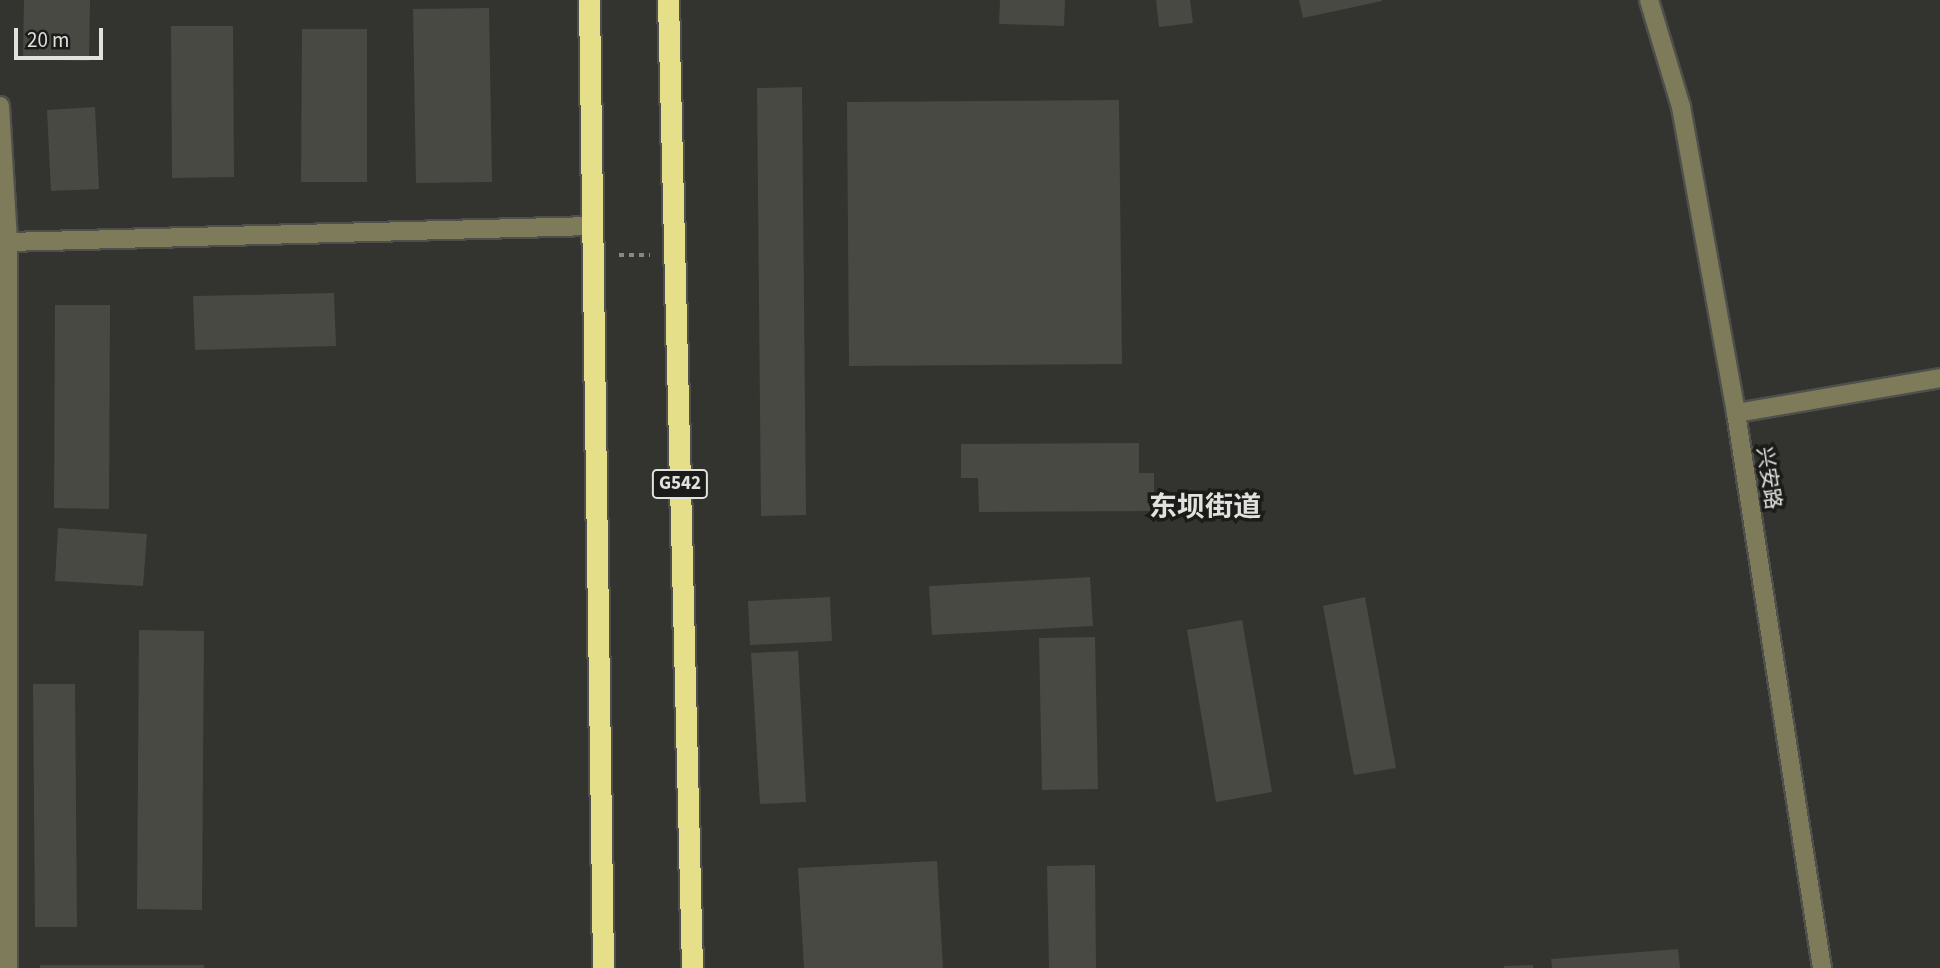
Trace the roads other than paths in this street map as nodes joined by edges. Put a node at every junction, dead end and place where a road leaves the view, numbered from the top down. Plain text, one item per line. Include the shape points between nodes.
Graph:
1 (589, 0) edge
2 (668, 0) edge
3 (1648, 0) edge
4 (0, 106) edge
5 (590, 226) junction
6 (8, 242) junction
7 (1940, 378) edge
8 (1736, 413) junction
9 (4, 617) edge
10 (8, 968) edge
11 (603, 968) edge
12 (692, 968) edge
13 (1822, 968) edge

1 - 5 highway
2 - 12 highway, G542
3 - 8 street, 兴安路 via 1681,107
4 - 6 street
5 - 6 street
5 - 11 highway
6 - 9 street
7 - 8 street
8 - 13 street, 兴安路
9 - 10 street

